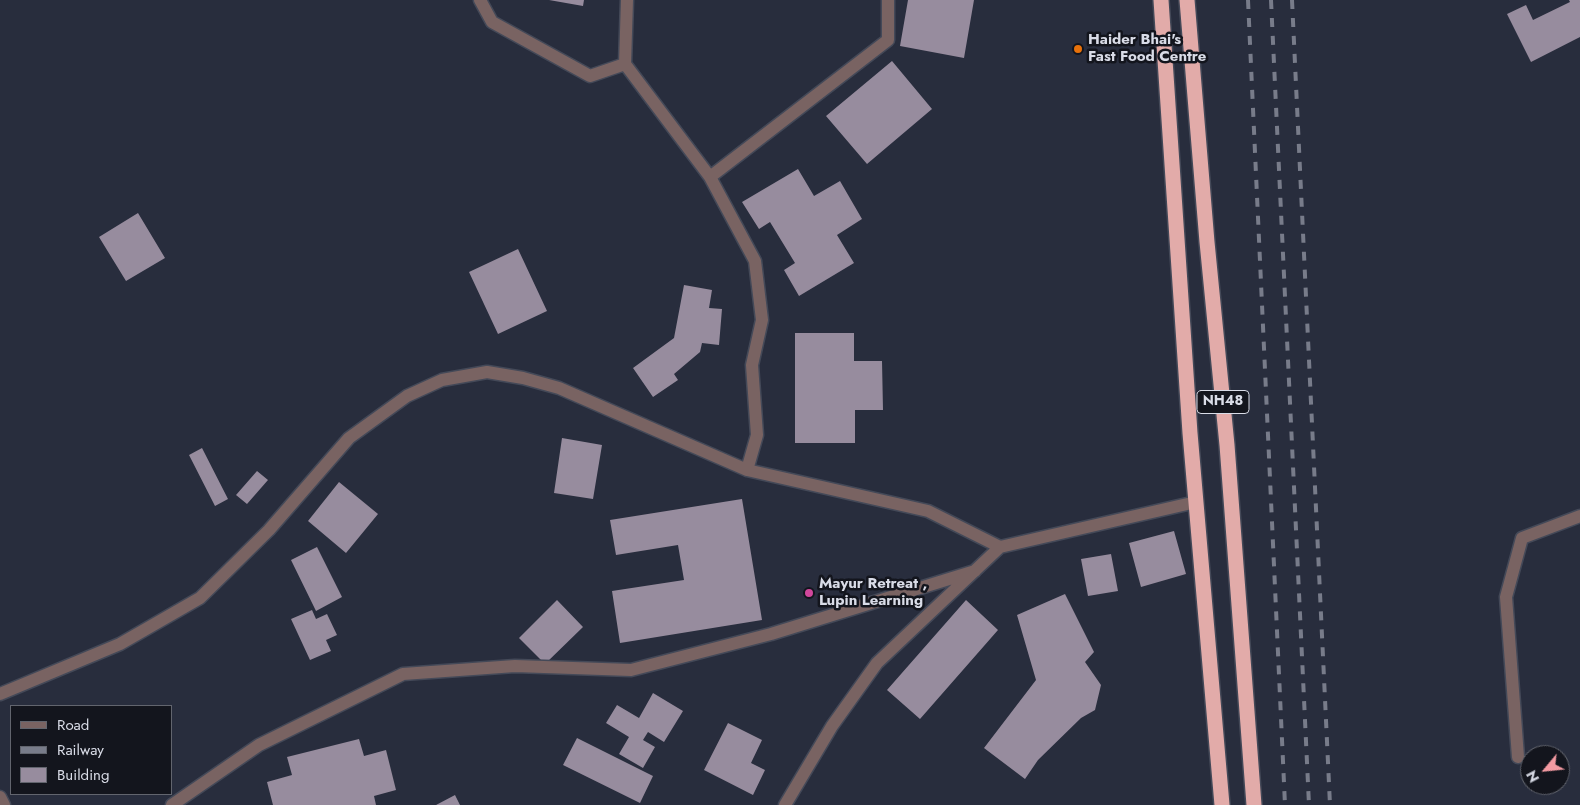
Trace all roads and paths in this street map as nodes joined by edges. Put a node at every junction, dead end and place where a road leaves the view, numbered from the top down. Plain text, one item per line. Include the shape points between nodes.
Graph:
1 (480, 0) edge
2 (627, 0) edge
3 (888, 0) edge
4 (1161, 0) edge
5 (1187, 0) edge
6 (625, 64) junction
7 (710, 177) junction
8 (747, 470) junction
9 (1196, 502) junction
10 (1580, 516) edge
11 (1000, 547) junction
12 (975, 571) junction
13 (0, 694) edge
14 (1518, 757) dead end
15 (0, 797) edge
16 (4, 805) edge
17 (172, 805) edge
18 (785, 805) edge
19 (1222, 805) edge
20 (1254, 805) edge

1 - 6 street via 492,22 590,76
2 - 6 street
3 - 7 street via 888,40
4 - 9 highway, NH48
5 - 20 highway, NH48 via 1228,445
6 - 7 street
7 - 8 street via 755,261 762,320 752,365 757,435
8 - 11 street via 928,511
8 - 13 street via 559,388 487,372 442,380 407,396 348,438 269,530 200,598 120,644
9 - 11 street
9 - 19 highway, NH48
10 - 14 street via 1522,538 1506,596
11 - 12 street
12 - 17 street via 771,634 631,670 515,666 403,674 259,744
12 - 18 street via 877,663 827,733
15 - 16 street

